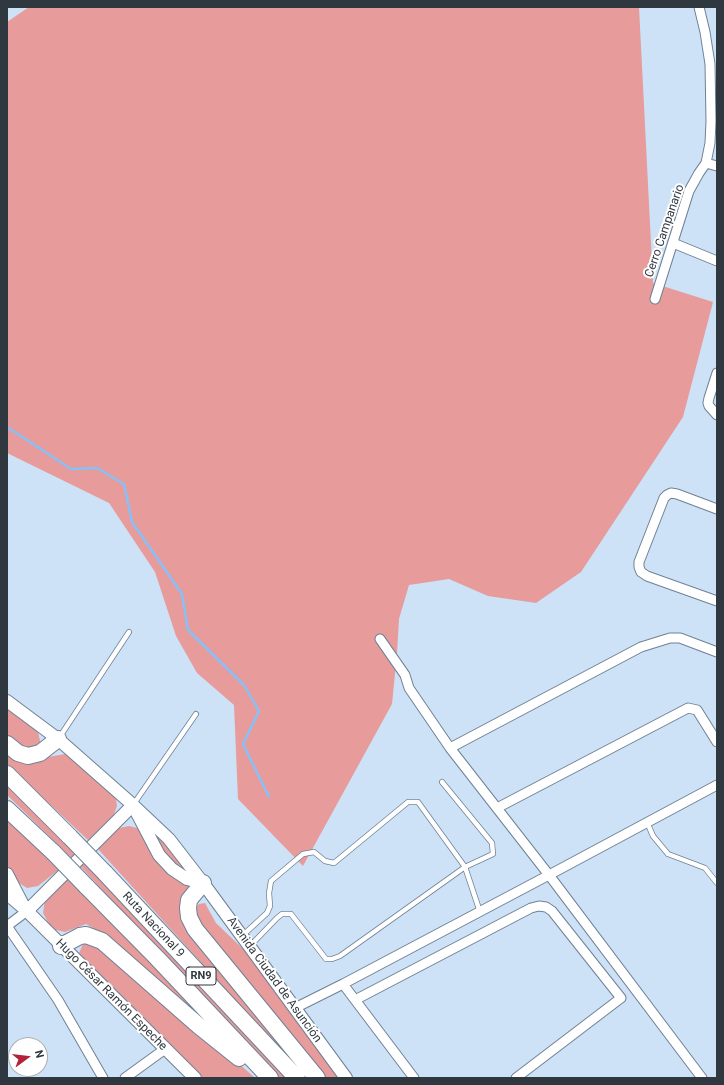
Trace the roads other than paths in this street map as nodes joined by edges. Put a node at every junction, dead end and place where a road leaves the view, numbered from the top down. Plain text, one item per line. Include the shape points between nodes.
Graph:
1 (699, 7) edge
2 (706, 163) junction
3 (717, 166) edge
4 (673, 243) junction
5 (717, 261) edge
6 (655, 299) dead end
7 (717, 373) edge
8 (717, 415) edge
9 (717, 509) edge
10 (717, 601) edge
11 (129, 632) dead end
12 (380, 639) dead end
13 (717, 652) edge
14 (7, 701) edge
15 (196, 714) dead end
16 (58, 739) junction
17 (717, 742) edge
18 (7, 744) edge
19 (450, 748) junction
20 (7, 774) edge
21 (442, 782) dead end
22 (717, 785) edge
23 (133, 805) junction
24 (497, 808) junction
25 (7, 809) edge
26 (647, 822) junction
27 (465, 866) junction
28 (7, 874) edge
29 (549, 876) junction
30 (203, 883) junction
31 (717, 884) edge
32 (7, 894) edge
33 (27, 911) junction
34 (480, 912) junction
35 (7, 926) edge
36 (242, 936) junction
37 (62, 946) junction
38 (250, 946) junction
39 (343, 984) junction
40 (355, 1000) junction
41 (295, 1008) junction
42 (165, 1049) junction
43 (103, 1078) edge
44 (124, 1078) edge
45 (196, 1078) edge
46 (262, 1078) edge
47 (270, 1078) edge
48 (297, 1078) edge
49 (317, 1078) edge
50 (346, 1078) edge
51 (414, 1078) edge
52 (516, 1078) edge
53 (702, 1078) edge

1 - 2 street, Cerro Campanario via 710,64 712,121
2 - 3 street
2 - 4 street, Cerro Campanario via 690,191
4 - 5 street
4 - 6 street, Cerro Campanario
7 - 8 street via 709,398 709,406
9 - 10 street via 677,494 667,495 639,567 647,576
11 - 16 lane
12 - 19 street via 405,675 409,688
13 - 19 street via 680,638 670,638 640,647
14 - 16 street, Avenida Ciudad de Asunción
15 - 23 lane
16 - 18 highway via 40,753 28,756 18,753
16 - 23 street, Avenida Ciudad de Asunción
17 - 24 street via 697,710 688,708
19 - 24 street
20 - 48 highway, Ruta Nacional 9 / RN9, bridge via 105,873
21 - 27 lane via 492,843 493,854
22 - 26 street
23 - 30 street, Avenida Ciudad de Asunción via 169,839
23 - 30 street, Avenida Ciudad de Asunción via 159,855 172,869 187,879
23 - 33 street
24 - 29 street
25 - 47 highway, Ruta Nacional 9 / RN9, bridge via 157,958
26 - 29 street
26 - 31 lane via 653,836 668,854 705,868
27 - 34 lane
27 - 36 lane via 418,802 408,802 334,863 325,861 314,852 303,854 271,881 270,906 267,913
27 - 38 lane via 340,956 332,959 326,959 291,914 282,914
28 - 33 street, Hugo César Ramón Espeche
29 - 34 street
29 - 53 street
30 - 36 street, Avenida Ciudad de Asunción
30 - 49 highway via 189,900 188,917 195,929
32 - 33 street, Hugo César Ramón Espeche
33 - 35 street
33 - 37 street, Hugo César Ramón Espeche
34 - 39 street
35 - 43 street via 58,1000
36 - 38 street, Avenida Ciudad de Asunción
37 - 42 street, Hugo César Ramón Espeche
37 - 46 highway via 86,935 102,941
38 - 41 street, Avenida Ciudad de Asunción
39 - 40 street
39 - 41 street
40 - 51 street
40 - 52 street via 531,908 546,907 552,911 621,998
41 - 50 street, Avenida Ciudad de Asunción
42 - 44 street
42 - 45 street, Hugo César Ramón Espeche

